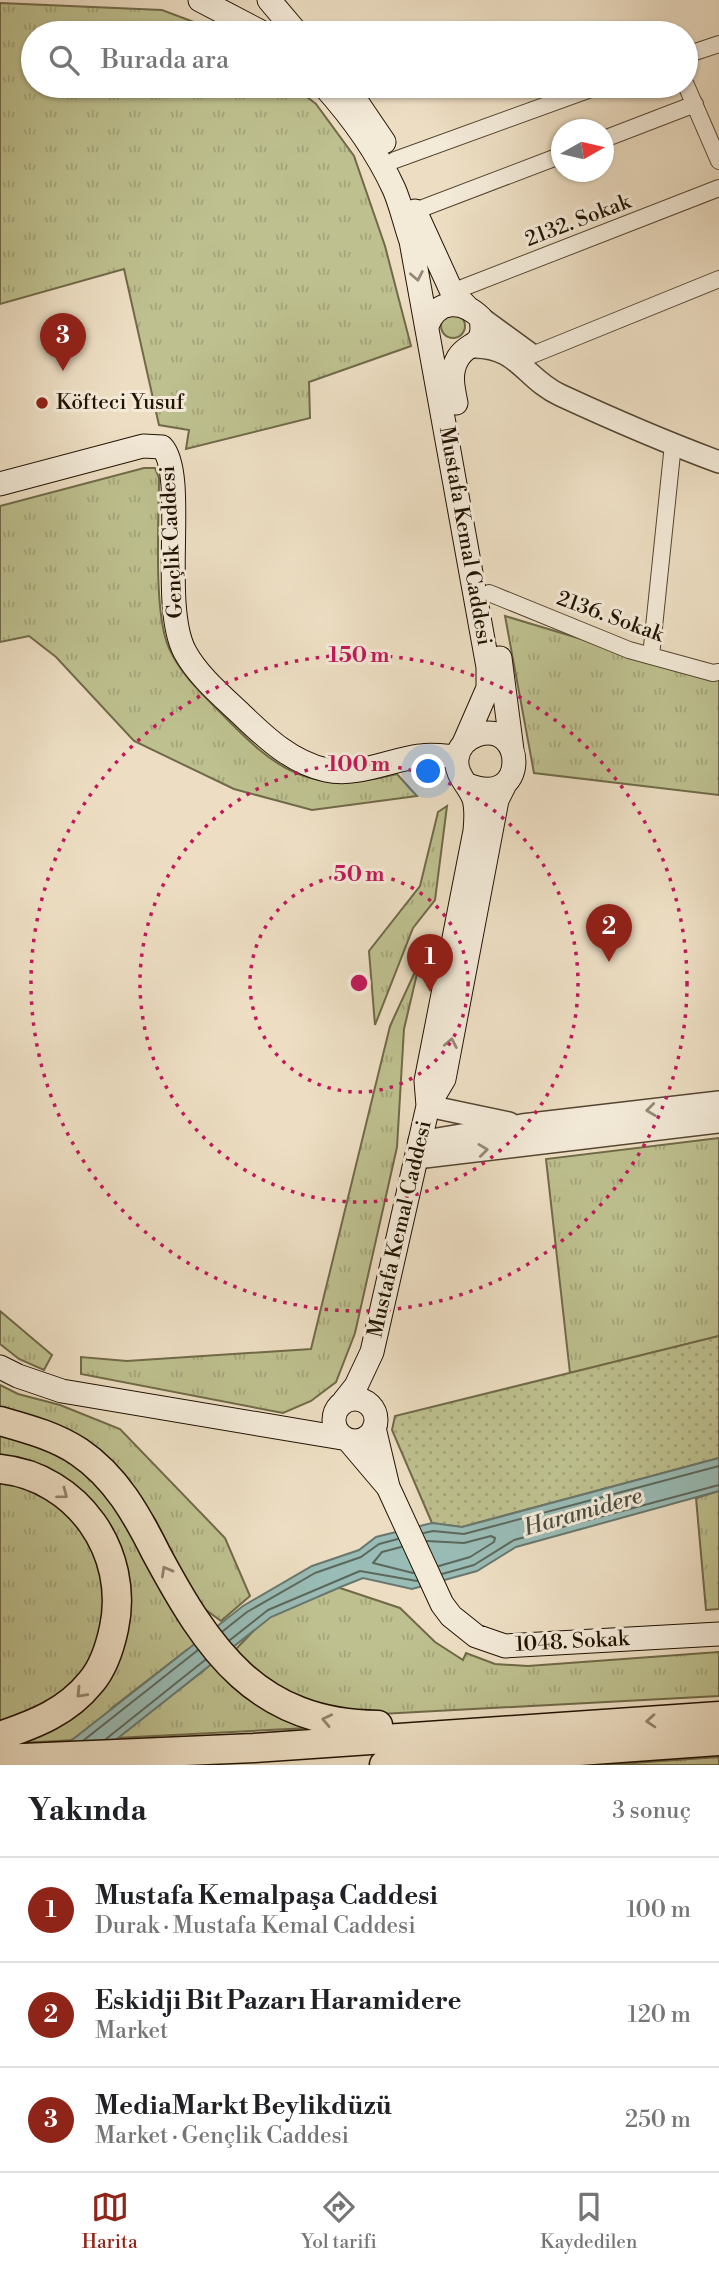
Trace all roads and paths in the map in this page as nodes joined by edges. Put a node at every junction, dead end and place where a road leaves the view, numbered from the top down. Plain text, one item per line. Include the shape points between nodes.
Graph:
1 (200, 0) edge
2 (269, 0) edge
3 (240, 21) edge
4 (287, 21) edge
5 (719, 44) edge
6 (698, 51) edge
7 (333, 98) edge
8 (354, 98) edge
9 (566, 98) edge
10 (692, 98) edge
11 (695, 104) junction
12 (614, 135) edge
13 (551, 159) edge
14 (395, 160) junction
15 (719, 161) edge
16 (719, 188) edge
17 (415, 211) junction
18 (719, 279) edge
19 (466, 305) junction
20 (428, 331) junction
21 (468, 349) junction
22 (532, 355) junction
23 (577, 402) junction
24 (673, 444) junction
25 (719, 462) edge
26 (0, 484) edge
27 (489, 593) junction
28 (651, 656) junction
29 (719, 672) edge
30 (461, 750) junction
31 (512, 750) junction
32 (466, 784) junction
33 (504, 786) junction
34 (719, 1102) edge
35 (428, 1106) junction
36 (719, 1122) edge
37 (522, 1125) junction
38 (417, 1150) junction
39 (372, 1352) junction
40 (0, 1367) edge
41 (342, 1404) junction
42 (374, 1419) junction
43 (0, 1421) edge
44 (273, 1424) junction
45 (345, 1439) junction
46 (0, 1469) edge
47 (388, 1487) junction
48 (719, 1634) edge
49 (719, 1716) edge
50 (541, 1728) junction
51 (0, 1736) edge
52 (719, 1741) edge
53 (0, 1759) edge
54 (384, 1765) edge

1 - 3 main road
2 - 4 main road
5 - 6 street
7 -> 20 main road, Mustafa Kemal Caddesi via 361,133 394,190 411,240
8 - 14 main road
9 - 14 street
10 - 11 street
11 - 12 street
11 - 15 street
13 - 17 street
14 - 17 main road
16 - 19 street, 2132. Sokak
17 - 19 main road
18 - 22 street
19 - 20 main road via 455,303 439,309
19 - 21 main road via 483,332
19 - 22 street
20 - 21 main road via 444,350
20 - 30 main road, Mustafa Kemal Caddesi via 488,667 488,688
21 - 23 street via 495,348 507,353 557,394
21 - 27 main road, Mustafa Kemal Caddesi via 457,359 452,380
22 - 23 street via 564,383
23 - 24 street
24 - 25 street
24 - 28 street
26 - 30 main road, Gençlik Caddesi via 143,446 162,447 168,453 173,493 176,626 184,650 230,704 285,752 326,770 359,769
27 - 28 street, 2136. Sokak
27 - 31 main road, Mustafa Kemal Caddesi
28 - 29 street, 2136. Sokak
30 - 31 main road via 481,734 491,734
30 - 32 main road via 457,769
31 - 33 main road via 513,772
32 - 33 main road via 484,789
32 - 35 main road, Mustafa Kemal Caddesi via 476,811 475,831 426,1081
35 -> 33 main road, Mustafa Kemal Caddesi via 444,1079 497,800
34 -> 37 street
35 - 37 street
35 - 38 main road, Mustafa Kemal Caddesi
38 -> 36 street
37 - 38 street
38 - 39 main road, Mustafa Kemal Caddesi
39 - 41 main road, Mustafa Kemal Caddesi
39 - 42 main road, Mustafa Kemal Caddesi
40 - 44 main road via 62,1391
41 - 42 main road via 358,1399
41 - 44 main road via 320,1415
41 - 45 main road via 335,1412 334,1426
42 - 45 main road via 367,1437
42 - 47 main road, 1048. Sokak
50 -> 43 highway via 494,1721 354,1725 326,1721 275,1701 233,1670 201,1632 145,1529 106,1475 64,1443
44 - 45 main road
45 - 47 main road, 1048. Sokak
46 -> 51 highway via 51,1485 82,1511 104,1541 117,1596 110,1644 93,1681 49,1718
47 - 48 main road, 1048. Sokak via 442,1604 476,1636 505,1646
49 -> 50 highway
50 - 53 highway
52 - 54 highway

